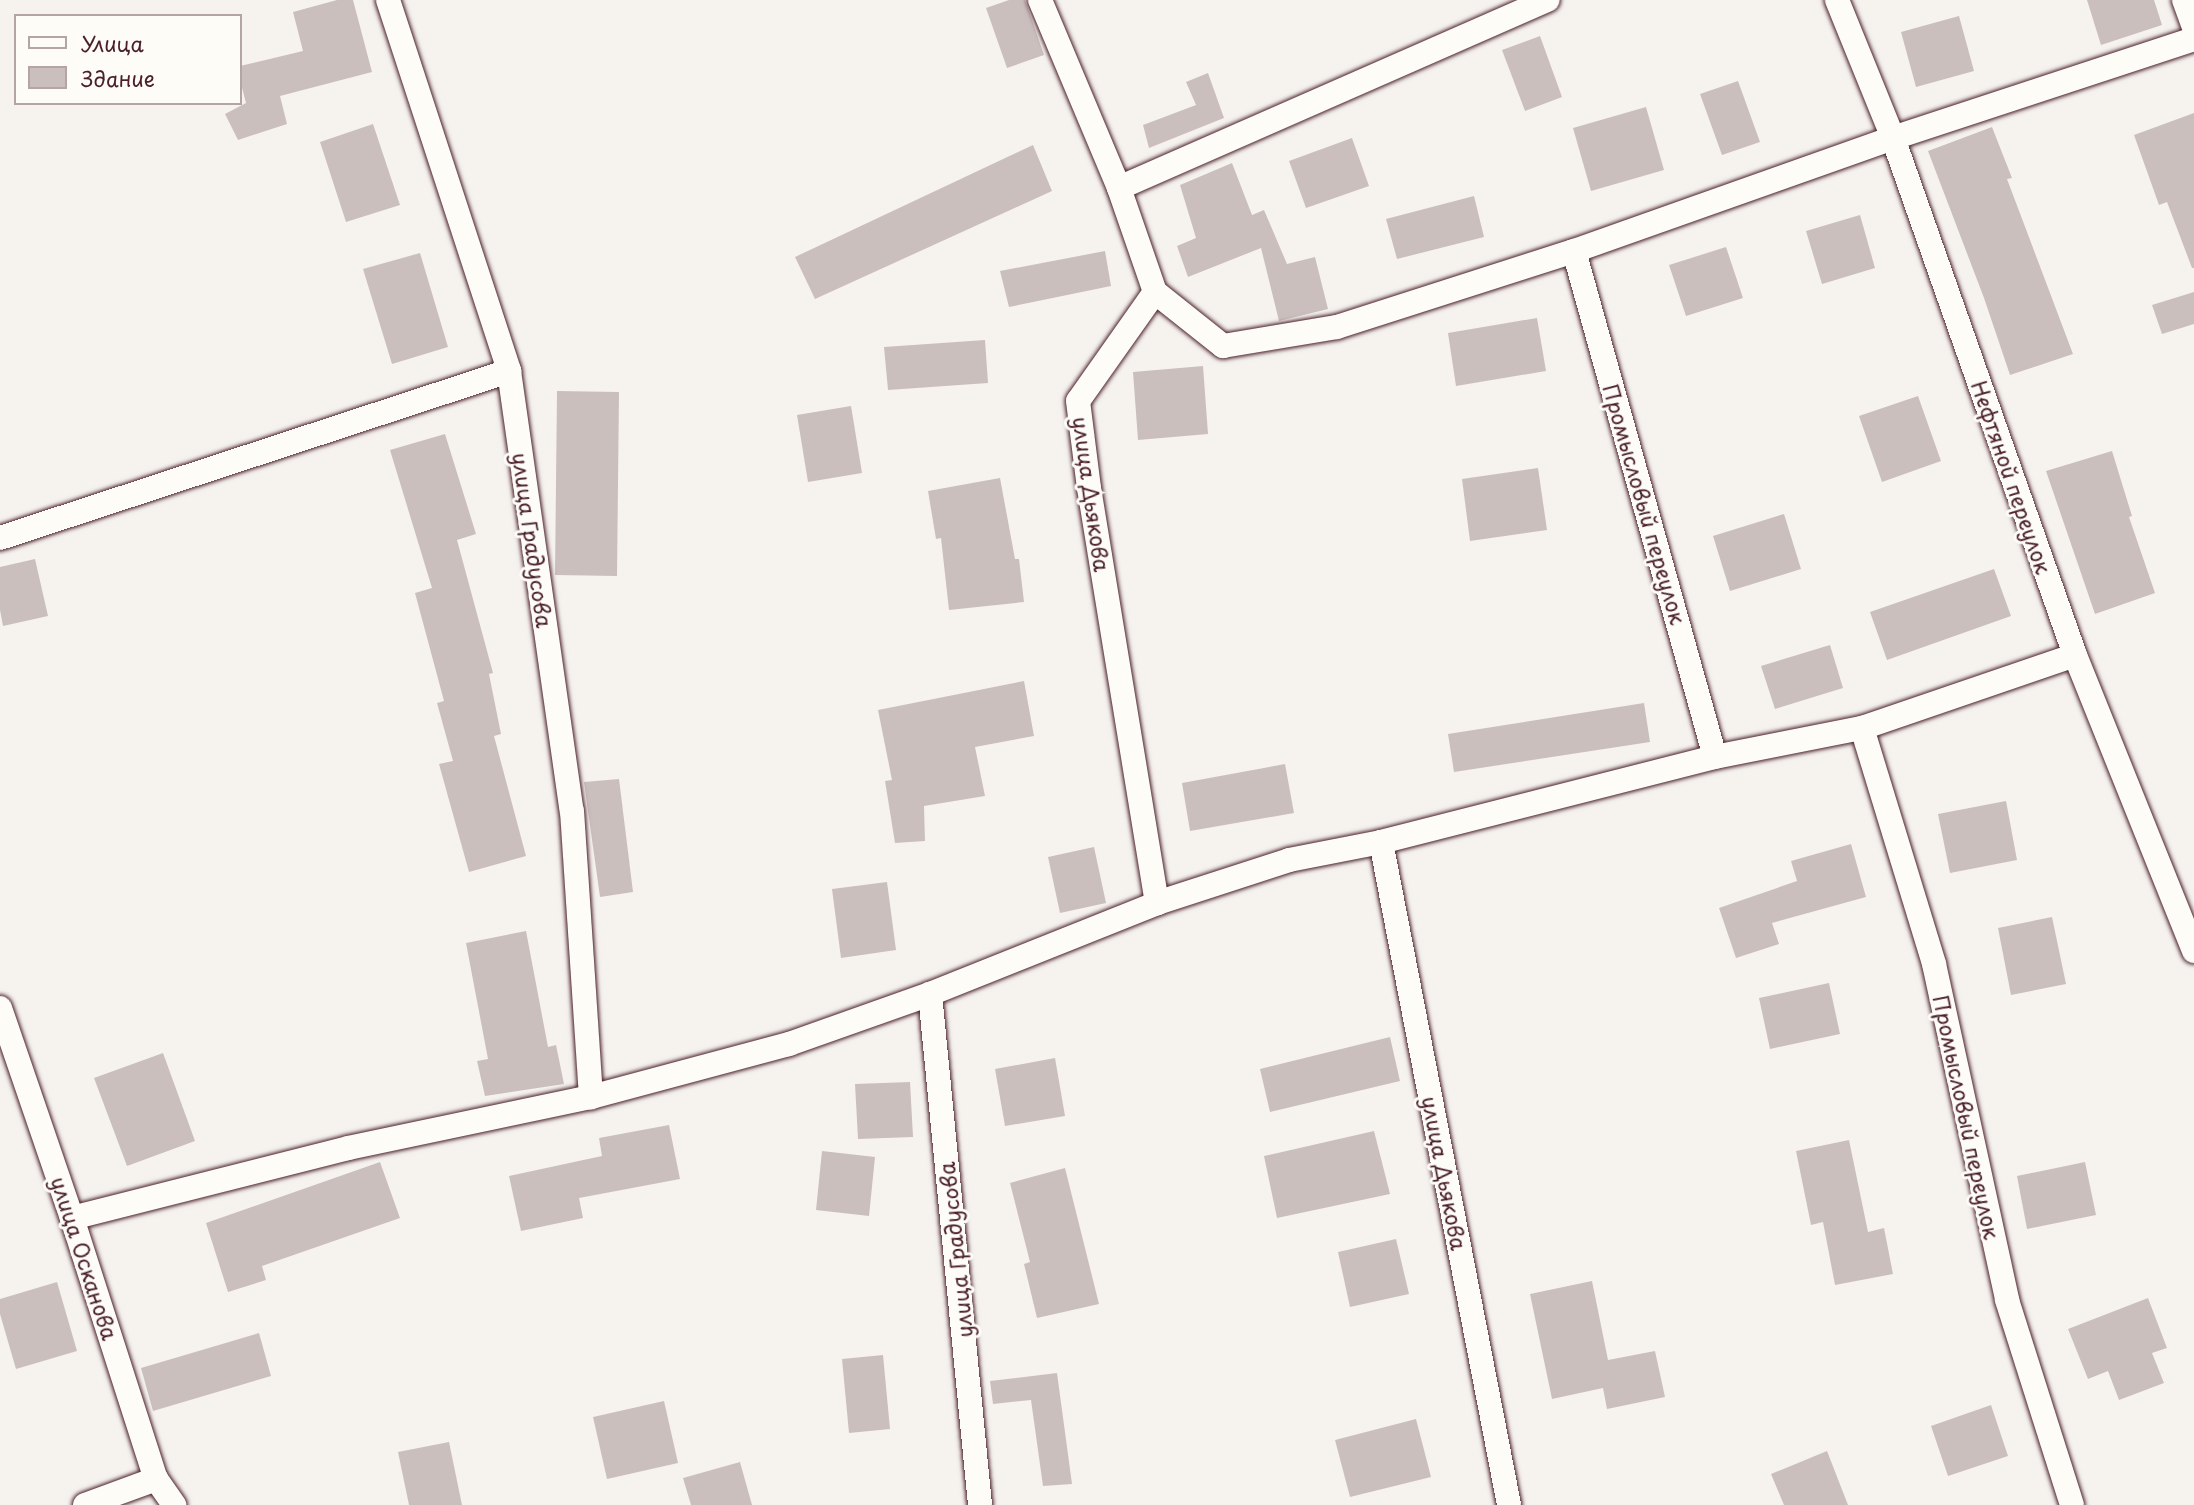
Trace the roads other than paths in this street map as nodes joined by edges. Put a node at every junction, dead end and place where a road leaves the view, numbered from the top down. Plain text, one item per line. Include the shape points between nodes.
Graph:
1 (388, 0) edge
2 (1040, 0) edge
3 (1549, 0) edge
4 (1837, 0) edge
5 (2184, 0) edge
6 (2194, 28) edge
7 (2194, 39) edge
8 (1893, 138) junction
9 (1119, 188) junction
10 (1574, 251) junction
11 (1155, 292) junction
12 (509, 371) junction
13 (0, 538) edge
14 (2075, 655) junction
15 (1862, 728) junction
16 (1715, 757) junction
17 (1381, 842) junction
18 (1157, 903) junction
19 (2194, 951) edge
20 (930, 994) junction
21 (0, 1008) edge
22 (591, 1097) junction
23 (72, 1218) junction
24 (156, 1479) junction
25 (85, 1505) edge
26 (174, 1505) edge
27 (980, 1505) edge
28 (1509, 1505) edge
29 (2072, 1505) edge

1 - 12 street, улица Градусова
2 - 9 street
3 - 9 street
4 - 8 street, Нефтяной переулок
5 - 6 street
7 - 8 street
8 - 10 street
8 - 14 street, Нефтяной переулок
9 - 11 street
10 - 11 street via 1337,327 1223,345
10 - 16 street, Промысловый переулок
11 - 18 street, улица Дьякова via 1078,401
12 - 13 street
12 - 22 street, улица Градусова via 572,811
14 - 15 street
14 - 19 street, Нефтяной переулок
15 - 16 street
15 - 29 street, Промысловый переулок via 1934,964 2007,1300
16 - 17 street
17 - 18 street via 1289,860
17 - 28 street, улица Дьякова
18 - 20 street
20 - 22 street via 789,1044
20 - 27 street, улица Градусова
21 - 23 street, улица Осканова
22 - 23 street via 348,1148
23 - 24 street, улица Осканова
24 - 25 street
24 - 26 street, улица Осканова

